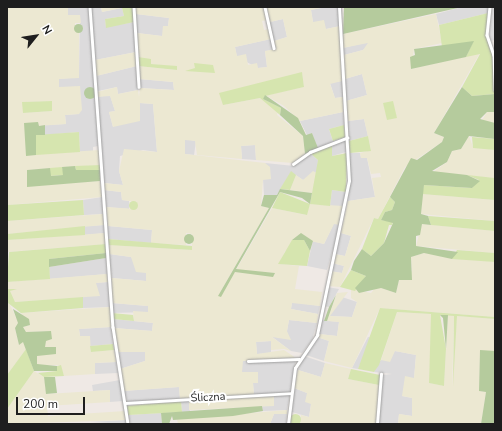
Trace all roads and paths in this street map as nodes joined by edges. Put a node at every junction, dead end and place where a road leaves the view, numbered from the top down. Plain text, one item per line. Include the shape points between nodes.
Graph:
1 (90, 7) edge
2 (134, 7) edge
3 (265, 7) edge
4 (340, 7) edge
5 (490, 7) edge
6 (274, 48) dead end
7 (139, 87) dead end
8 (495, 90) edge
9 (347, 138) junction
10 (293, 164) dead end
11 (299, 359) junction
12 (248, 361) dead end
13 (381, 374) dead end
14 (291, 393) junction
15 (125, 404) junction
16 (128, 424) edge
17 (288, 424) edge
18 (377, 424) edge

1 - 15 street via 116,355
2 - 7 street
3 - 6 street
4 - 9 street
5 - 8 street via 487,35 494,55
9 - 10 street via 310,152
9 - 11 street via 349,181 341,229 317,335
11 - 12 street
11 - 14 street
13 - 18 street
14 - 15 street, Śliczna
14 - 17 street
15 - 16 street

